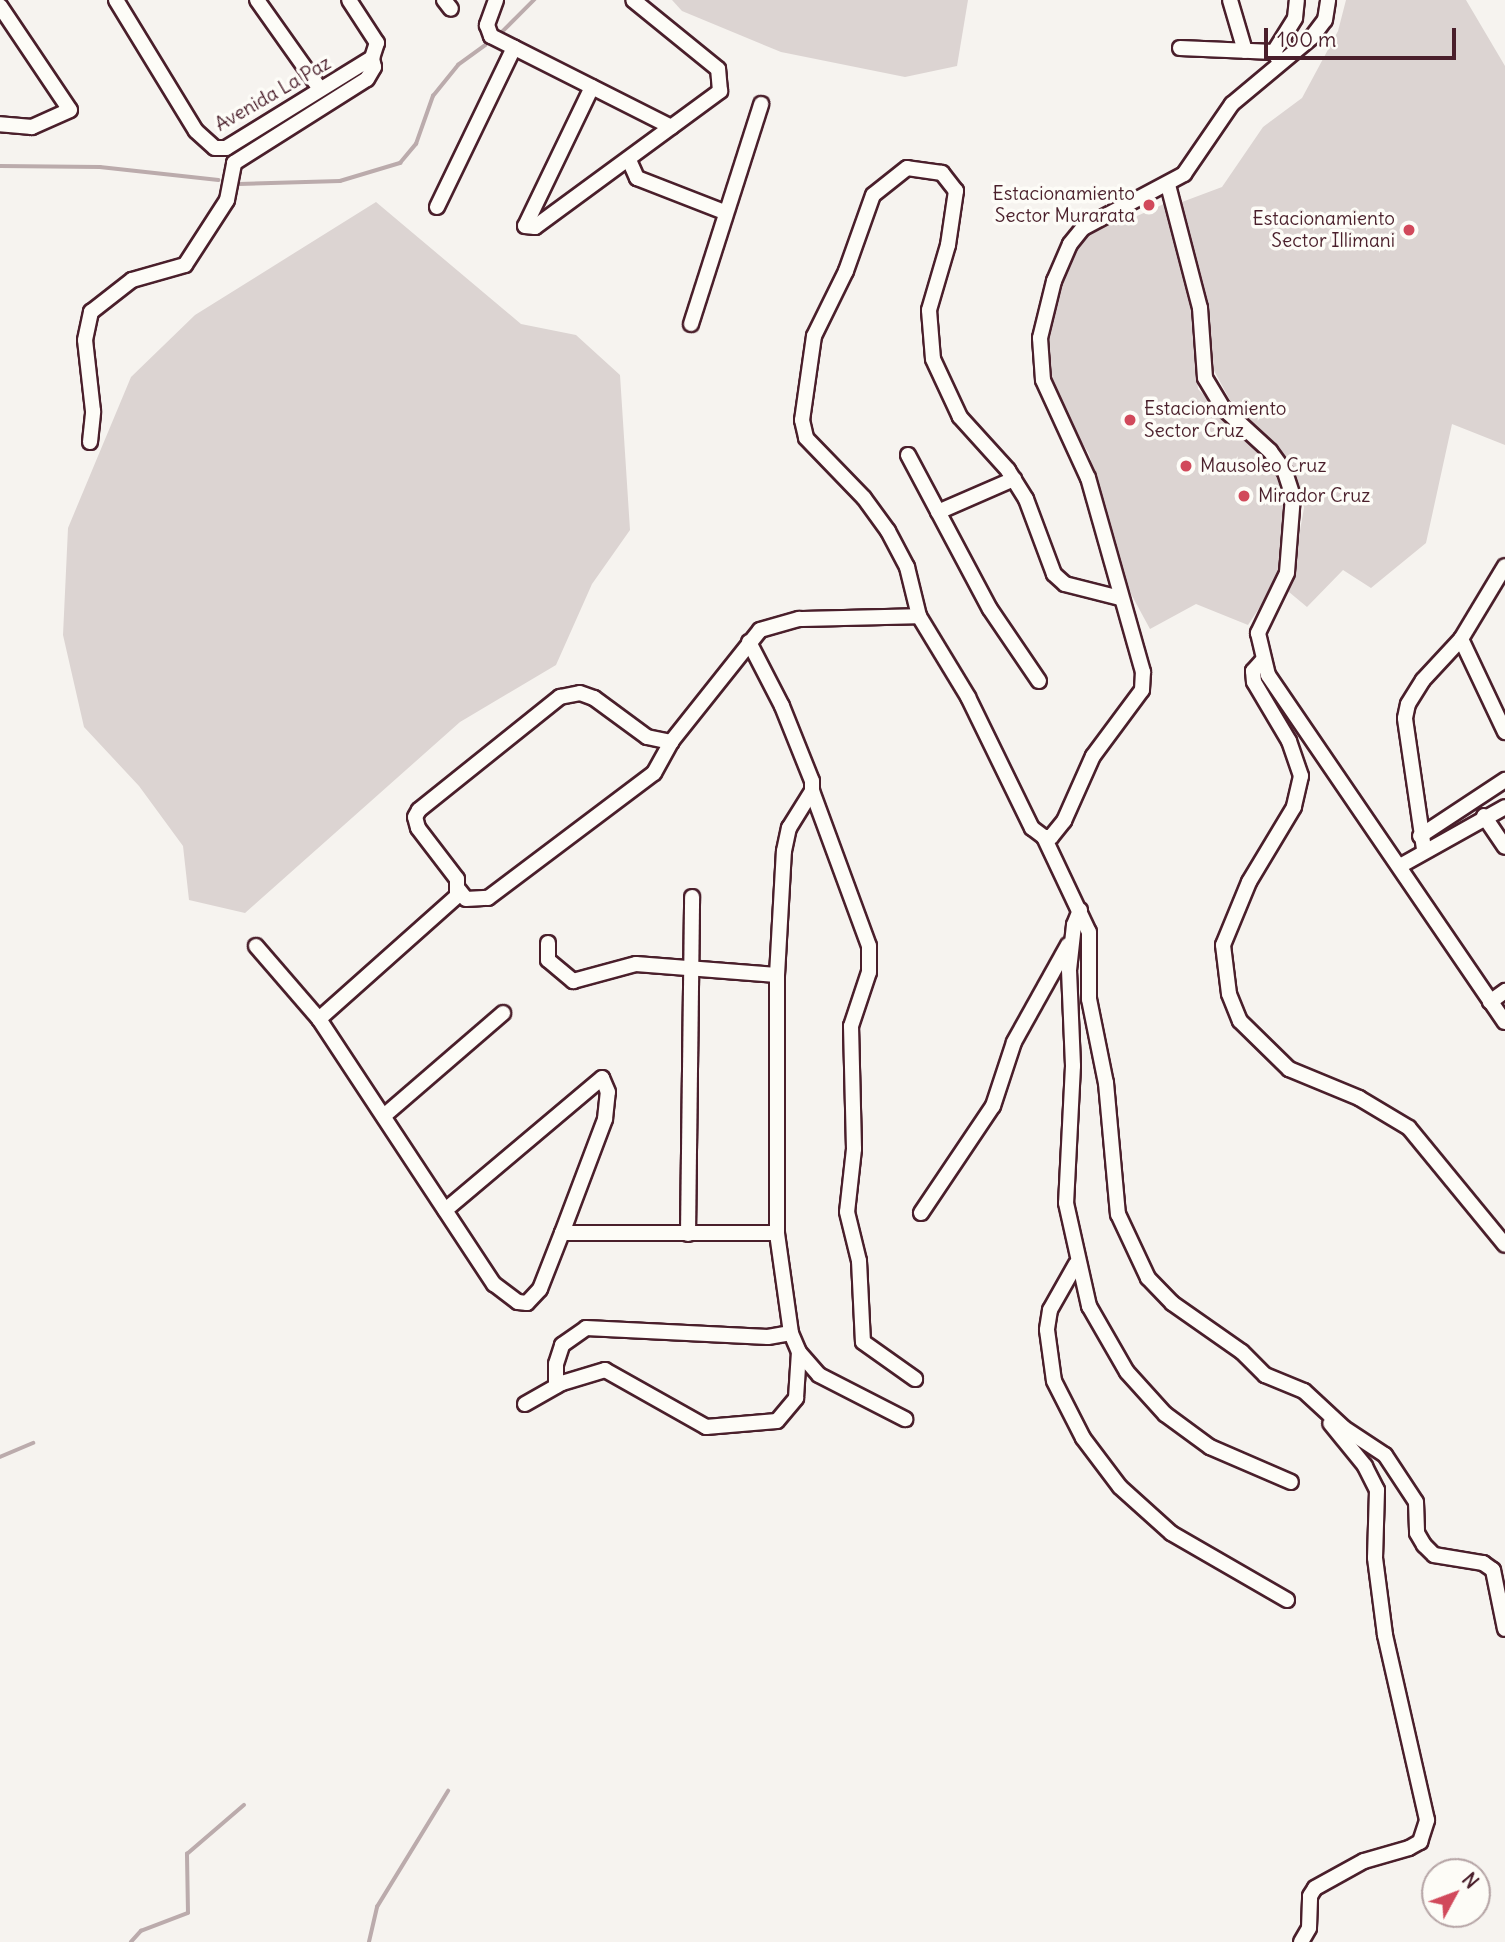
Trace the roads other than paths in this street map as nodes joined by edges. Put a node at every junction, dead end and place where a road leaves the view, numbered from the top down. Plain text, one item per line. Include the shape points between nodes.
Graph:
1 (116, 0) edge
2 (257, 0) edge
3 (349, 0) edge
4 (496, 0) edge
5 (633, 0) edge
6 (1230, 0) edge
7 (1297, 0) edge
8 (1328, 0) edge
9 (0, 6) edge
10 (514, 48) junction
11 (1180, 48) dead end
12 (1245, 51) junction
13 (372, 58) junction
14 (1278, 58) junction
15 (592, 87) junction
16 (320, 89) junction
17 (761, 104) dead end
18 (0, 124) edge
19 (671, 127) junction
20 (629, 160) junction
21 (1168, 185) junction
22 (437, 206) dead end
23 (724, 212) junction
24 (691, 324) dead end
25 (90, 442) dead end
26 (908, 455) dead end
27 (1014, 479) junction
28 (938, 512) junction
29 (1505, 566) edge
30 (1120, 598) junction
31 (919, 616) junction
32 (1461, 639) junction
33 (749, 642) junction
34 (1263, 660) junction
35 (1039, 681) dead end
36 (1505, 732) edge
37 (671, 742) junction
38 (1505, 780) edge
39 (812, 791) junction
40 (1505, 807) edge
41 (1484, 816) junction
42 (1044, 837) junction
43 (1422, 843) junction
44 (1505, 847) edge
45 (1400, 866) junction
46 (459, 890) junction
47 (692, 897) dead end
48 (1080, 909) junction
49 (1071, 941) junction
50 (548, 943) dead end
51 (257, 946) dead end
52 (691, 969) junction
53 (777, 975) junction
54 (1505, 991) edge
55 (1490, 1002) junction
56 (503, 1013) dead end
57 (319, 1019) junction
58 (1505, 1022) edge
59 (385, 1115) junction
60 (445, 1210) junction
61 (921, 1213) dead end
62 (562, 1233) junction
63 (777, 1233) junction
64 (688, 1234) junction
65 (1505, 1245) edge
66 (1076, 1264) junction
67 (791, 1333) junction
68 (799, 1352) junction
69 (915, 1379) dead end
70 (556, 1386) junction
71 (1319, 1403) junction
72 (525, 1404) dead end
73 (905, 1419) dead end
74 (1291, 1482) dead end
75 (1287, 1600) dead end
76 (1505, 1629) edge
77 (1310, 1935) edge
78 (1300, 1942) edge

1 - 16 street, Avenida La Paz via 196,131 215,148 226,148
2 - 16 street
3 - 13 street via 377,43
4 - 10 street via 487,25 491,36
5 - 19 street via 718,69 722,80 720,91
6 - 12 street
7 - 14 street via 1295,18
8 - 14 street via 1325,20
9 - 18 street via 70,110 32,127
10 - 15 street
10 - 22 street
11 - 12 street
12 - 14 street
13 - 16 street, Avenida La Paz
13 - 25 street via 374,67 367,79 234,163 227,200 185,265 132,280 91,312 85,340 93,411
14 - 21 street via 1232,104 1184,174
15 - 19 street
15 - 20 street via 525,226 535,228
17 - 23 street
19 - 20 street
20 - 23 street via 637,178
21 - 30 street via 1083,228 1062,260 1040,338 1043,380 1088,478
21 - 34 street via 1200,308 1205,378 1223,408 1270,451 1285,472 1293,496 1287,573 1258,633
23 - 24 street
26 - 28 street
27 - 28 street
27 - 30 street via 1054,574 1065,584
27 - 31 street via 960,417 929,341 929,310 952,226 956,191 942,173 906,168 873,195 858,228 845,271 814,336 802,420 806,438 864,498 888,531 907,567
28 - 35 street via 990,608
29 - 32 street
30 - 42 street via 1136,642 1142,690 1093,756 1057,833
31 - 33 street via 799,619 771,624
31 - 42 street via 968,697 1032,828
32 - 36 street
32 - 43 street via 1423,680 1405,718
33 - 37 street
33 - 39 street via 782,706
34 - 45 street via 1268,675
34 - 65 street via 1253,671 1254,682 1289,741 1301,776 1294,807 1249,882 1223,945 1227,987 1240,1021 1289,1069 1359,1098 1409,1128
37 - 46 street via 654,773 488,898 466,898
37 - 46 street via 647,737 594,698 580,693 560,697 415,817 457,879
38 - 43 street
39 - 53 street via 789,828 784,851
39 - 69 street via 869,946 869,972 851,1026 854,1150 847,1212 859,1261 863,1342
40 - 41 street
41 - 43 street
41 - 44 street
42 - 48 street
43 - 45 street
45 - 55 street
46 - 57 street via 449,905
47 - 52 street
48 - 49 street
48 - 71 street via 1092,947 1089,999 1103,1063 1118,1214 1128,1243 1148,1278 1172,1303 1242,1352 1265,1375 1304,1391
49 - 61 street via 1014,1042 993,1107
49 - 66 street via 1068,1005 1073,1066 1066,1203
50 - 52 street via 548,960 573,981 636,964
51 - 57 street
52 - 53 street
52 - 64 street
53 - 63 street
54 - 55 street
55 - 58 street
56 - 59 street
57 - 59 street
59 - 60 street
60 - 62 street via 494,1284 518,1302 527,1303 540,1289
60 - 62 street via 603,1078 608,1092 605,1119
62 - 64 street
63 - 64 street
63 - 67 street
66 - 74 street via 1101,1332 1148,1396 1210,1447
66 - 75 street via 1050,1310 1047,1330 1054,1381 1083,1438 1119,1487 1171,1533
67 - 68 street
67 - 70 street via 768,1337 586,1328 562,1345 555,1364
68 - 70 street via 796,1398 782,1418 765,1425 706,1427 606,1370 585,1373
68 - 73 street via 819,1375
70 - 72 street
71 - 76 street via 1344,1428 1385,1455 1416,1502 1417,1533 1423,1545 1434,1555 1483,1563 1493,1570
71 - 77 street via 1377,1490 1375,1558 1385,1635 1427,1820 1420,1842 1409,1849 1364,1861 1315,1888 1310,1896
77 - 78 street

